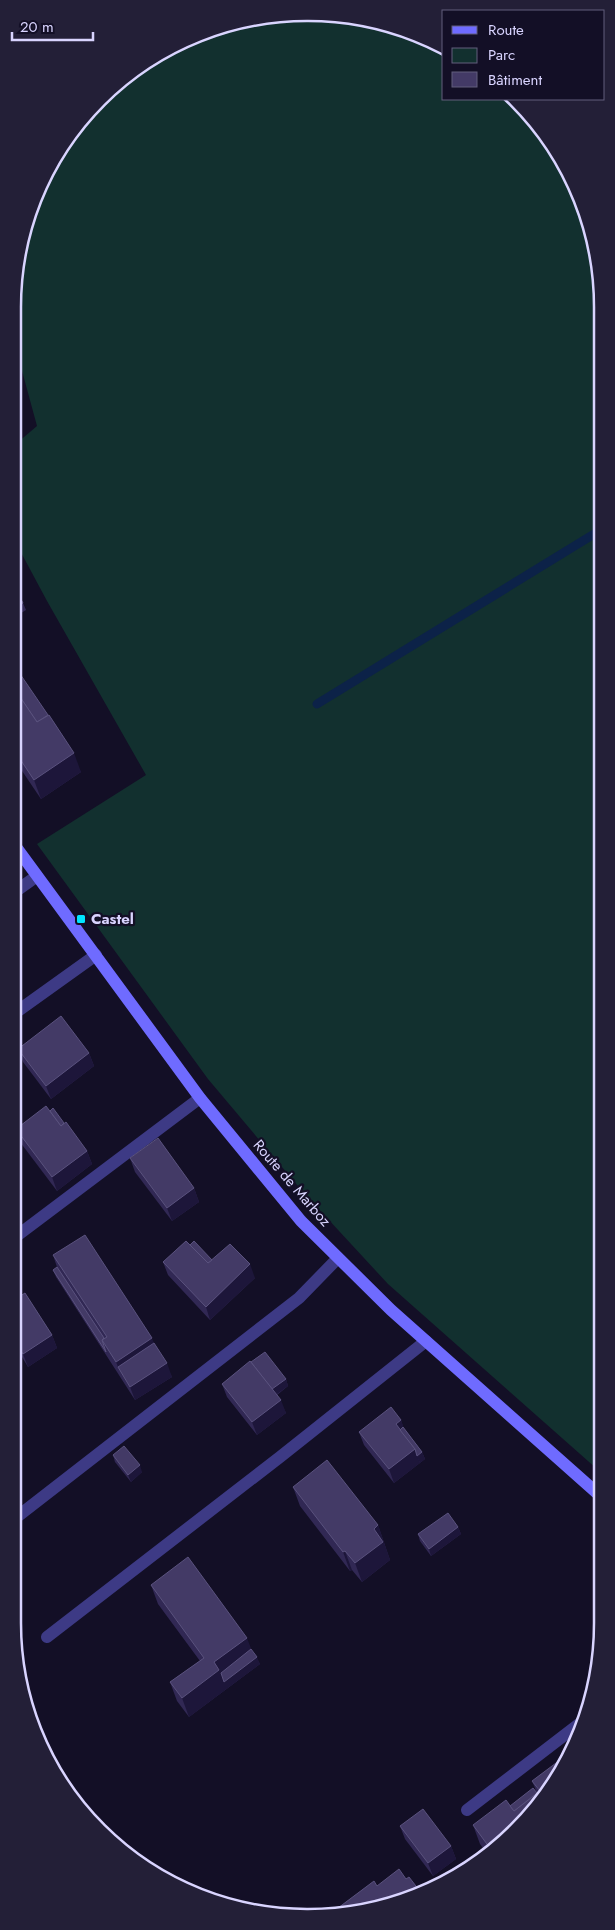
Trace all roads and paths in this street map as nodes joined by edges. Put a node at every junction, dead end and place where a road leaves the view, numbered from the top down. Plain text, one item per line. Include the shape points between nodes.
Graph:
1 (21, 854) edge
2 (37, 876) junction
3 (21, 888) edge
4 (96, 955) junction
5 (21, 1009) edge
6 (200, 1098) junction
7 (21, 1233) edge
8 (338, 1258) junction
9 (426, 1341) junction
10 (594, 1490) edge
11 (21, 1514) edge
12 (48, 1636) dead end
13 (574, 1728) edge
14 (467, 1810) dead end

1 - 2 main road, Route de Marboz
2 - 3 street
2 - 4 main road, Route de Marboz
4 - 5 street
4 - 6 main road, Route de Marboz
6 - 7 street
6 - 8 main road, Route de Marboz via 282,1198
8 - 9 main road, Route de Marboz
8 - 11 street via 299,1298
9 - 10 main road, Route de Marboz
9 - 12 street
13 - 14 street

